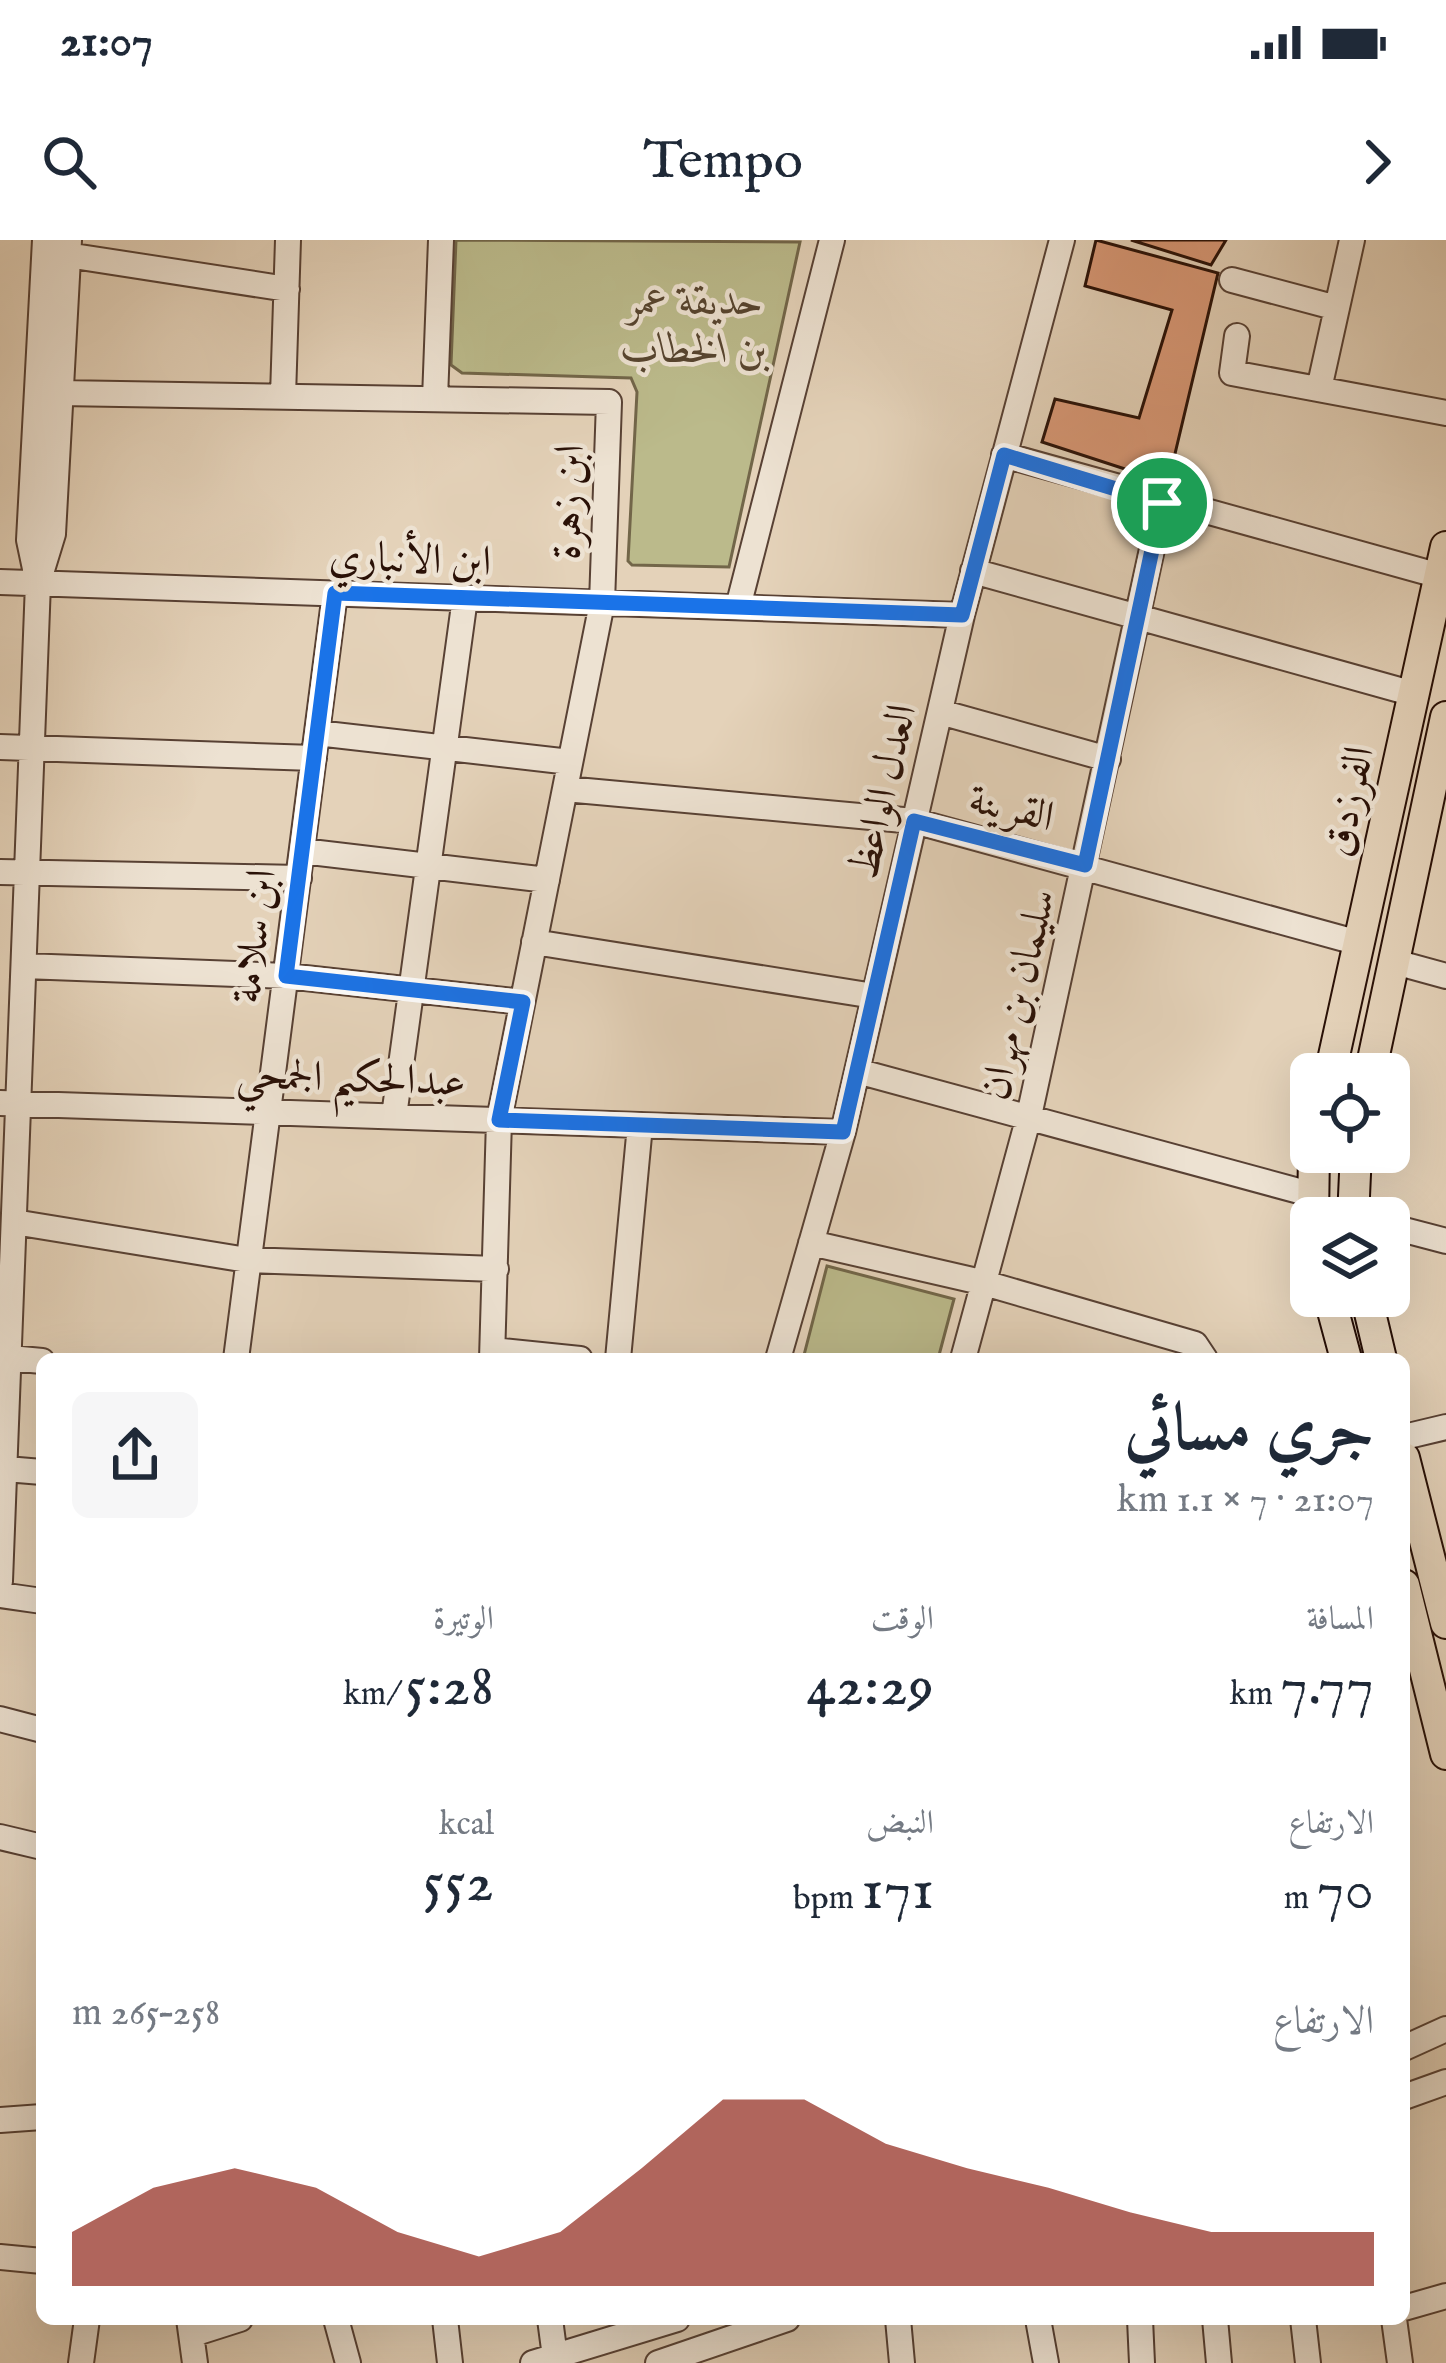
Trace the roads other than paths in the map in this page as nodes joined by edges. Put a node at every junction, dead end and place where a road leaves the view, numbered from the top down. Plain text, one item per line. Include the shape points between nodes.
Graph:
1 (45, 240) edge
2 (289, 240) edge
3 (441, 240) edge
4 (1062, 240) edge
5 (1352, 240) edge
6 (830, 241) edge
7 (68, 248) edge
8 (1232, 280) dead end
9 (286, 289) junction
10 (1337, 308) junction
11 (1237, 337) dead end
12 (1319, 389) junction
13 (60, 393) junction
14 (283, 396) junction
15 (436, 399) junction
16 (1446, 413) edge
17 (1004, 455) junction
18 (1162, 503) junction
19 (1443, 561) edge
20 (973, 571) junction
21 (0, 582) edge
22 (38, 583) junction
23 (335, 593) junction
24 (465, 598) junction
25 (602, 603) junction
26 (738, 607) junction
27 (962, 615) junction
28 (1138, 618) junction
29 (1414, 694) junction
30 (940, 712) junction
31 (1446, 717) edge
32 (316, 746) junction
33 (0, 747) edge
34 (442, 747) junction
35 (32, 748) junction
36 (1108, 760) junction
37 (570, 762) junction
38 (565, 789) junction
39 (914, 821) junction
40 (302, 851) junction
41 (1085, 865) junction
42 (425, 866) junction
43 (0, 872) edge
44 (27, 873) junction
45 (299, 878) junction
46 (547, 880) junction
47 (534, 942) junction
48 (1359, 943) junction
49 (1395, 962) junction
50 (24, 966) junction
51 (286, 976) junction
52 (1446, 976) edge
53 (414, 990) junction
54 (874, 995) junction
55 (523, 1002) junction
56 (1335, 1053) edge
57 (1375, 1053) edge
58 (857, 1071) junction
59 (9, 1103) edge
60 (269, 1112) junction
61 (394, 1116) junction
62 (1029, 1116) junction
63 (499, 1120) junction
64 (640, 1125) junction
65 (843, 1132) junction
66 (1290, 1199) edge
67 (1410, 1232) edge
68 (9, 1237) edge
69 (1446, 1241) edge
70 (812, 1243) junction
71 (247, 1260) junction
72 (496, 1269) junction
73 (981, 1282) junction
74 (1334, 1317) edge
75 (1371, 1317) edge
76 (237, 1353) edge
77 (492, 1353) edge
78 (619, 1353) edge
79 (780, 1353) edge
80 (964, 1353) edge
81 (1201, 1353) edge
82 (1341, 1353) edge
83 (1380, 1353) edge
84 (36, 1362) edge
85 (6, 1370) edge
86 (1444, 1421) edge
87 (1410, 1435) edge
88 (36, 1473) edge
89 (4, 1481) edge
90 (1410, 1482) edge
91 (0, 1581) edge
92 (0, 1595) edge
93 (36, 1600) edge
94 (1410, 1609) edge
95 (1446, 1623) edge
96 (0, 1719) edge
97 (36, 1728) edge
98 (1446, 1754) edge
99 (0, 1837) edge
100 (36, 1845) edge
101 (1446, 2030) edge
102 (1410, 2045) edge
103 (1446, 2082) edge
104 (1410, 2095) edge
105 (36, 2117) edge
106 (0, 2120) edge
107 (0, 2257) edge
108 (36, 2260) edge
109 (1446, 2296) edge
110 (1410, 2306) edge
111 (86, 2325) edge
112 (338, 2325) edge
113 (446, 2325) edge
114 (549, 2325) edge
115 (653, 2325) edge
116 (771, 2325) edge
117 (899, 2325) edge
118 (1040, 2325) edge
119 (1140, 2325) edge
120 (1216, 2325) edge
121 (1304, 2325) edge
122 (1395, 2325) edge
123 (191, 2326) edge
124 (683, 2359) edge
125 (544, 2360) edge
126 (81, 2363) edge
127 (195, 2363) edge
128 (348, 2363) edge
129 (450, 2363) edge
130 (658, 2363) edge
131 (902, 2363) edge
132 (1046, 2363) edge
133 (1142, 2363) edge
134 (1219, 2363) edge
135 (1308, 2363) edge
136 (1400, 2363) edge

1 - 22 street via 29,540
2 - 9 street
3 - 15 street
4 - 17 street, العدل الواعظ
5 - 10 street
6 - 26 street
7 - 9 street
7 - 13 street
8 - 10 street
9 - 14 street
10 - 12 street
11 - 12 street via 1232,373
12 - 16 street
13 - 14 street, ابن زهرة
13 - 22 street via 52,534
14 - 15 street, ابن زهرة
15 - 25 street, ابن زهرة via 609,402
17 - 18 street
17 - 20 street, العدل الواعظ
18 - 19 street
18 - 28 street, سليمان بن مهران
19 - 29 main road, الفرزدق
20 - 27 street, العدل الواعظ
20 - 28 street
21 - 22 street, ابن الأنباري
22 - 23 street, ابن الأنباري
22 - 35 street
23 - 24 street, ابن الأنباري
23 - 32 street, ابن سلامة
24 - 25 street, ابن الأنباري
24 - 34 street
25 - 26 street, ابن الأنباري
25 - 37 street, ابن زهرة
26 - 27 street, ابن الأنباري
27 - 30 street, العدل الواعظ
28 - 29 street
28 - 36 street, سليمان بن مهران
29 - 48 main road, الفرزدق
30 - 36 street
30 - 39 street, العدل الواعظ
31 - 49 main road, الفرزدق
32 - 34 street
32 - 35 street
32 - 40 street, ابن سلامة
33 - 35 street
34 - 37 street
34 - 42 street
35 - 44 street
36 - 41 street, سليمان بن مهران
37 - 38 street, ابن زهرة
38 - 39 street, القرينة
38 - 46 street, ابن زهرة
39 - 41 street, القرينة
39 - 54 street, العدل الواعظ
40 - 42 street
40 - 45 street, ابن سلامة
41 - 48 street, القرينة
41 - 62 street, سليمان بن مهران
42 - 46 street
42 - 53 street
43 - 44 street
44 - 45 street
44 - 50 street
45 - 51 street, ابن سلامة
46 - 47 street, ابن زهرة
47 - 54 street
47 - 55 street, ابن زهرة
48 - 56 main road, الفرزدق
49 - 52 street
49 - 57 main road, الفرزدق
50 - 51 street
50 - 59 street
51 - 53 street
51 - 60 street, ابن سلامة
53 - 55 street
53 - 61 street
54 - 58 street, العدل الواعظ
55 - 63 street, ابن زهرة
58 - 62 street
58 - 65 street, العدل الواعظ
59 - 60 street, عبدالحكيم الجمحي
59 - 68 street
60 - 61 street, عبدالحكيم الجمحي
60 - 71 street, ابن سلامة
61 - 63 street, عبدالحكيم الجمحي
62 - 66 street
62 - 73 street, سليمان بن مهران
63 - 64 street, عبدالحكيم الجمحي
63 - 72 street, ابن زهرة
64 - 65 street, عبدالحكيم الجمحي
64 - 78 street
65 - 70 street, العدل الواعظ
67 - 69 street
68 - 71 street
68 - 85 street
70 - 73 street
70 - 79 street, العدل الواعظ
71 - 72 street
71 - 76 street, ابن سلامة
72 - 77 street, ابن زهرة
73 - 80 street, سليمان بن مهران
73 - 81 street via 1196,1344
74 - 82 main road
75 - 83 main road
84 - 85 street
85 - 89 street
86 - 87 street
88 - 89 street
89 - 91 street
90 - 95 main road
92 - 93 street
94 - 98 main road
96 - 97 street
99 - 100 street
101 - 102 street
103 - 104 street
105 - 106 street
107 - 108 street
109 - 110 street
111 - 126 street
112 - 128 street
113 - 129 street
114 - 125 street
115 - 125 street
116 - 124 street
117 - 131 street
118 - 132 street
119 - 133 street
120 - 134 street
121 - 135 street
122 - 136 street
123 - 127 street
124 - 130 street

